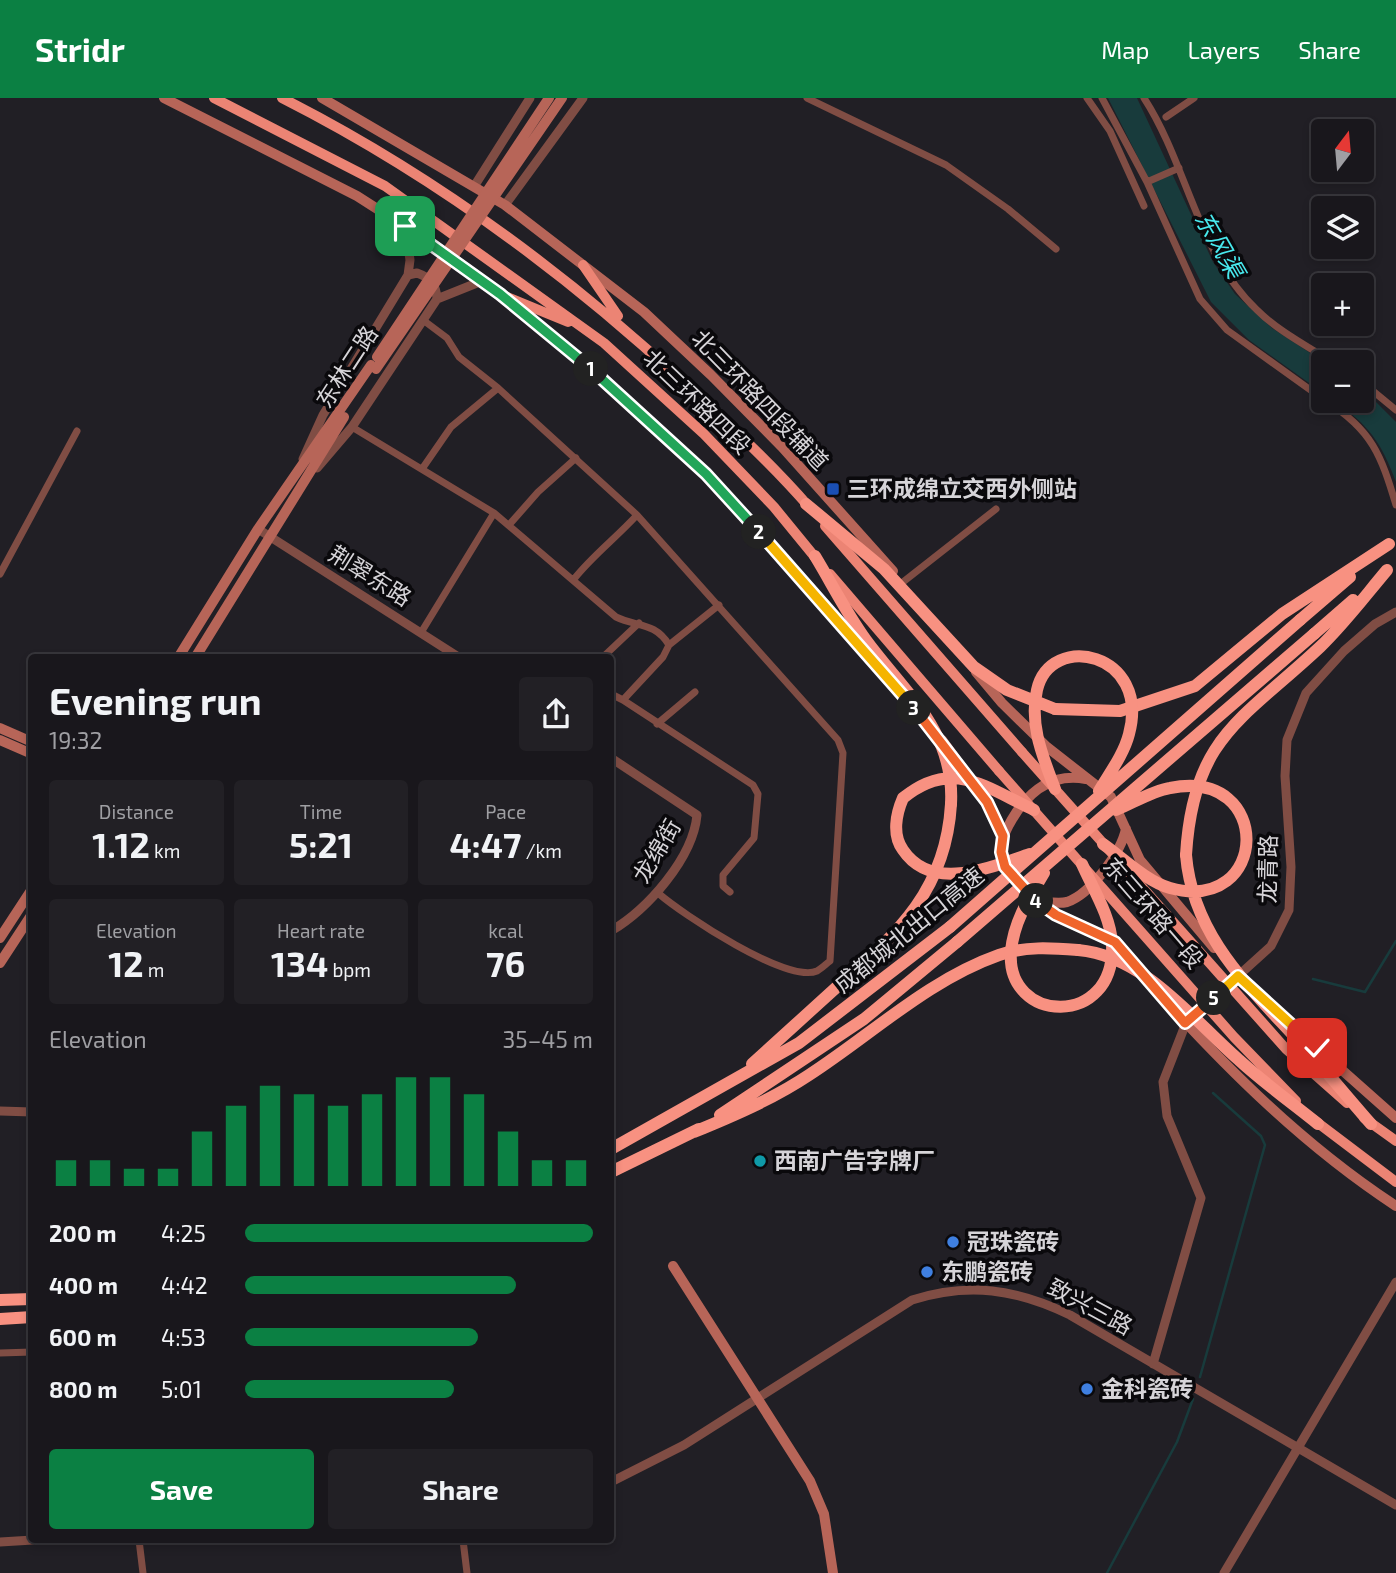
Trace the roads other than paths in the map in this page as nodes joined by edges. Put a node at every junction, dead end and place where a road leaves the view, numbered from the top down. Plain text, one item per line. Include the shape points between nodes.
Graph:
1 (164, 98) edge
2 (214, 98) edge
3 (282, 98) edge
4 (323, 98) edge
5 (530, 98) edge
6 (549, 98) edge
7 (562, 98) edge
8 (583, 98) edge
9 (807, 98) edge
10 (1087, 98) edge
11 (1102, 98) edge
12 (1144, 98) edge
13 (1194, 98) edge
14 (1167, 117) dead end
15 (1179, 168) junction
16 (1147, 182) junction
17 (475, 185) junction
18 (505, 205) junction
19 (1144, 206) dead end
20 (405, 226) junction
21 (1056, 249) dead end
22 (583, 265) junction
23 (408, 275) junction
24 (482, 281) junction
25 (500, 294) junction
26 (437, 299) junction
27 (424, 320) junction
28 (587, 330) junction
29 (1315, 350) edge
30 (653, 354) junction
31 (374, 367) junction
32 (498, 388) junction
33 (1311, 390) edge
34 (1374, 392) edge
35 (1396, 410) edge
36 (1342, 413) edge
37 (352, 427) junction
38 (77, 430) dead end
39 (576, 458) junction
40 (422, 469) junction
41 (296, 474) junction
42 (309, 477) junction
43 (806, 504) junction
44 (1396, 505) edge
45 (996, 509) dead end
46 (494, 513) junction
47 (637, 515) junction
48 (509, 525) junction
49 (258, 529) junction
50 (272, 537) junction
51 (1392, 541) edge
52 (815, 556) junction
53 (1392, 566) edge
54 (0, 574) edge
55 (574, 579) junction
56 (903, 582) junction
57 (719, 604) junction
58 (1396, 612) edge
59 (639, 622) junction
60 (422, 631) junction
61 (669, 645) junction
62 (180, 654) edge
63 (198, 654) edge
64 (454, 654) edge
65 (606, 654) edge
66 (695, 692) dead end
67 (614, 696) edge
68 (623, 700) junction
69 (657, 724) junction
70 (0, 728) edge
71 (0, 740) edge
72 (28, 740) edge
73 (28, 752) edge
74 (614, 760) edge
75 (1090, 779) junction
76 (1055, 789) junction
77 (1091, 803) junction
78 (1034, 810) junction
79 (1103, 816) junction
80 (1085, 823) joint
81 (1127, 826) junction
82 (1003, 836) junction
83 (1062, 842) joint
84 (1103, 844) junction
85 (1037, 851) junction
86 (1051, 861) junction
87 (1082, 864) junction
88 (730, 892) dead end
89 (658, 893) junction
90 (28, 895) edge
91 (1035, 900) junction
92 (28, 920) edge
93 (614, 929) edge
94 (0, 938) edge
95 (0, 963) edge
96 (1238, 976) junction
97 (1185, 1023) junction
98 (729, 1085) junction
99 (0, 1111) edge
100 (28, 1112) edge
101 (1396, 1118) edge
102 (1318, 1124) junction
103 (1371, 1124) junction
104 (694, 1132) junction
105 (1396, 1142) edge
106 (614, 1147) edge
107 (614, 1171) edge
108 (1396, 1182) edge
109 (1396, 1206) edge
110 (673, 1266) dead end
111 (1396, 1282) edge
112 (28, 1298) edge
113 (0, 1300) edge
114 (28, 1317) edge
115 (0, 1320) edge
116 (28, 1352) edge
117 (0, 1353) edge
118 (1153, 1364) junction
119 (758, 1397) junction
120 (1298, 1449) junction
121 (614, 1480) edge
122 (1396, 1505) edge
123 (28, 1540) edge
124 (0, 1542) edge
125 (139, 1543) edge
126 (463, 1543) edge
127 (143, 1573) edge
128 (467, 1573) edge
129 (833, 1573) edge
130 (1224, 1573) edge

1 - 20 main road via 357,196
2 - 28 highway, 北三环路四段 via 384,186
3 - 30 highway, 北三环路四段 via 361,138 472,209 588,297
4 - 17 main road, 北三环路四段辅道
5 - 17 street
6 - 31 main road, 东林二路, bridge
7 - 31 main road, 东林二路, bridge
8 - 18 street
9 - 21 street via 946,165
10 - 19 street via 1110,131
11 - 16 street
12 - 15 street
13 - 14 street
15 - 16 street
15 - 29 street via 1236,286 1257,310
16 - 33 street via 1200,299 1227,330
17 - 18 main road, 北三环路四段辅道
18 - 22 main road, 北三环路四段辅道
20 - 23 street
20 - 24 main road
22 - 30 highway via 612,309
22 - 56 main road, 北三环路四段辅道 via 644,312 711,375
23 - 26 street via 417,273 431,280
23 - 41 street via 323,415
24 - 25 main road
24 - 26 street
25 - 28 highway
25 - 82 main road via 614,387 706,474 942,739 987,802
26 - 27 street
27 - 32 street via 447,338 459,357
27 - 37 street
28 - 52 highway, 北三环路四段 via 704,434
30 - 43 highway, 北三环路四段
31 - 41 main road, 东林二路
31 - 42 main road, 东林二路
32 - 39 street
32 - 40 street via 451,427
34 - 35 street
36 - 44 street via 1371,439
37 - 40 street
37 - 42 street
38 - 54 street
39 - 47 street
39 - 48 street
40 - 46 street
41 - 49 main road, 东林二路
42 - 50 main road, 东林二路
43 - 51 highway, bridge via 884,569 974,667 1007,690 1055,709 1120,711 1195,686 1282,614
43 - 76 highway, 北三环路四段, bridge
45 - 56 street
46 - 48 street
46 - 60 street
47 - 55 street
47 - 57 street
48 - 55 street
49 - 50 street, 荆翠东路
49 - 62 main road, 东林二路
50 - 60 street, 荆翠东路
50 - 63 main road, 东林二路
51 - 77 highway, 成都城北出口高速, bridge
52 - 78 highway, 北三环路四段, bridge
52 - 98 highway, bridge via 866,639 933,723 943,750 951,803 949,836 906,921
53 - 79 highway, 成都城北出口高速, bridge
53 - 103 highway, bridge via 1321,646 1240,716 1212,753 1196,786 1186,855 1196,909 1217,946
55 - 59 street via 616,617
56 - 75 main road, 北三环路四段辅道 via 1002,703 1047,747
57 - 61 street
57 - 89 street via 838,740 843,753 830,961 816,972 792,971 761,958
58 - 96 street, 龙青路 via 1345,651 1306,693 1294,718 1287,740 1285,776 1289,910 1271,946
59 - 61 street via 649,625
59 - 65 street
60 - 64 street, 荆翠东路
61 - 68 street
66 - 69 street
67 - 68 street
68 - 69 street
69 - 88 street via 753,785 758,793 754,838 723,875 723,886
70 - 72 main road
71 - 73 main road
74 - 89 street, 龙绵街 via 697,815 695,833
75 - 81 main road, 北三环路四段辅道 via 1111,797
75 - 82 main road via 1062,776 1040,786 1015,812
76 - 77 highway, bridge via 1039,746 1034,713 1037,687 1064,659 1084,655 1116,669 1130,696 1132,714 1129,735
76 - 80 highway, 北三环路四段, bridge
77 - 85 highway, 成都城北出口高速, bridge
78 - 83 highway, 北三环路四段, bridge
78 - 85 highway, bridge via 972,782 933,778 903,798 896,826 899,845 909,860 945,874 990,867
79 - 84 highway, bridge via 1170,788 1209,788 1239,808 1248,840 1238,872 1206,890 1187,891 1167,887
79 - 86 highway, 成都城北出口高速, bridge
80 - 84 highway, 东三环路一段, bridge
81 - 91 main road via 1122,845 1084,891 1068,901
81 - 96 main road via 1140,860
82 - 91 main road via 1005,867
83 - 87 highway, 东三环路一段, bridge
84 - 103 highway, 东三环路一段, bridge via 1286,1049
85 - 98 highway, 成都城北出口高速, bridge via 950,927 799,1043
86 - 87 highway, bridge via 1017,921 1010,954 1022,988 1050,1007 1082,1004 1106,983 1112,944
86 - 104 highway, 成都城北出口高速, bridge via 864,1019
87 - 102 highway, 东三环路一段, bridge via 1234,1037
89 - 93 street, 龙绵街
90 - 94 main road
91 - 97 main road via 1056,915 1115,942
92 - 95 main road
96 - 97 street, 龙青路
96 - 101 main road
97 - 109 main road via 1258,1098
97 - 118 street, 龙青路 via 1163,1082 1167,1116 1201,1198
98 - 106 highway, 成都城北出口高速
99 - 100 street
102 - 104 highway, bridge via 1138,971 1078,950 1042,947 1000,954 931,988 806,1077
102 - 108 highway, 东三环路一段, bridge
103 - 105 highway, 东三环路一段, bridge
104 - 107 highway, 成都城北出口高速
110 - 119 main road
111 - 120 street
112 - 113 highway
114 - 115 highway
116 - 117 street
118 - 119 street, 致兴三路 via 1034,1298 1005,1291 944,1290 912,1300
118 - 120 street, 致兴三路
119 - 121 street, 致兴三路 via 684,1445
119 - 129 main road via 810,1480 824,1514
120 - 122 street, 致兴三路
120 - 130 street
123 - 124 street
125 - 127 street
126 - 128 street

